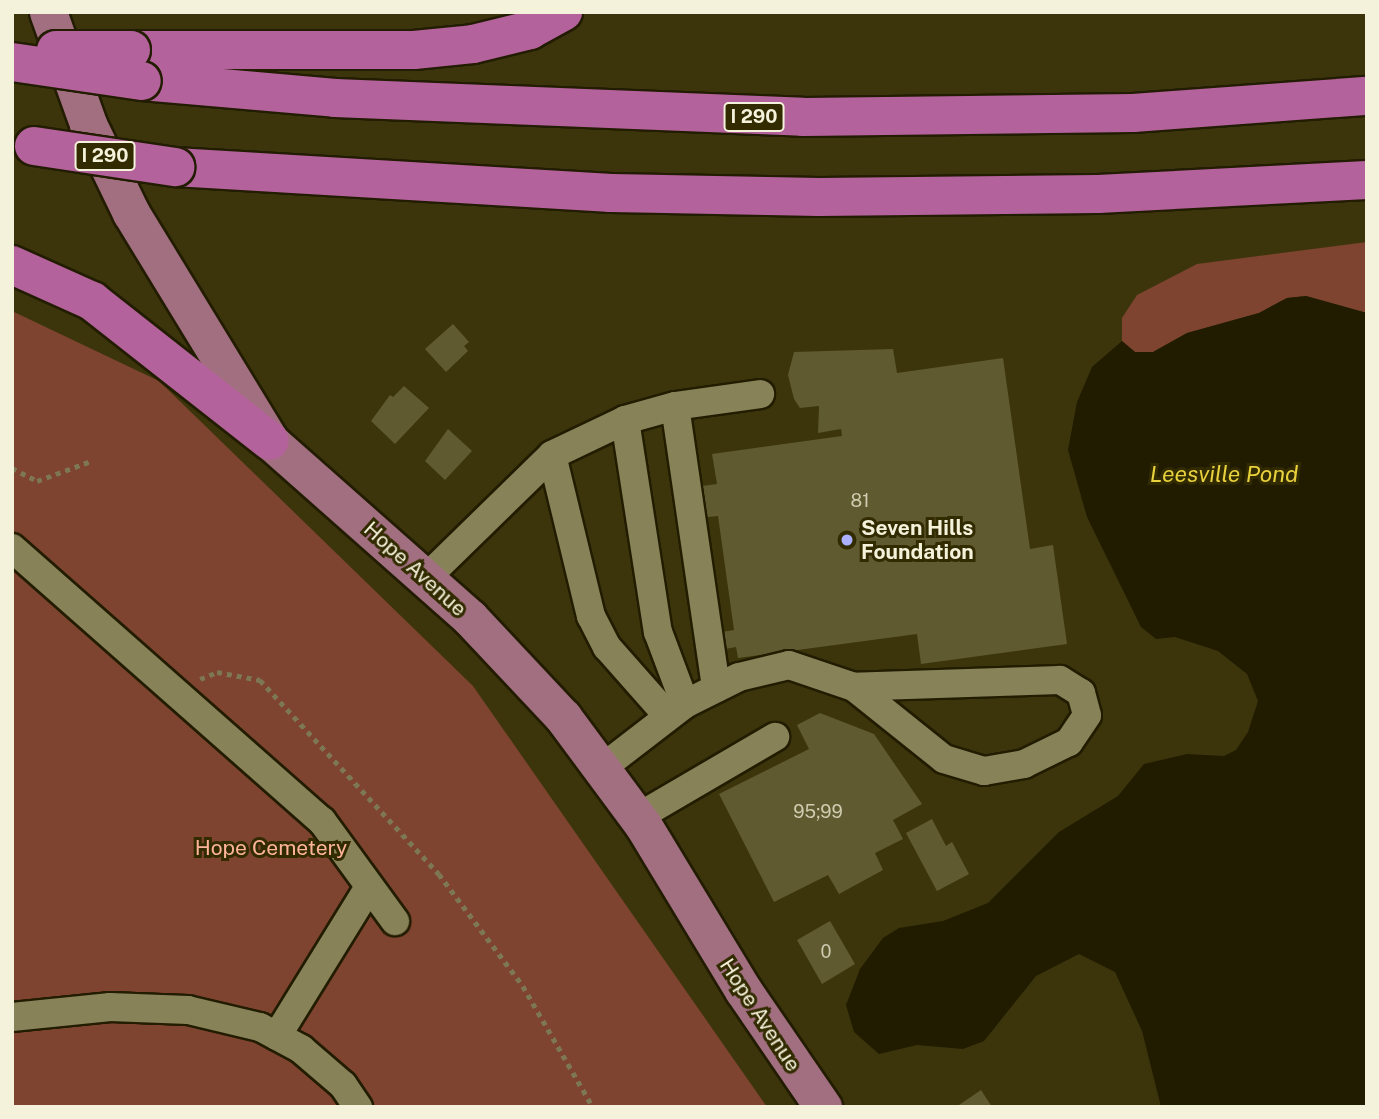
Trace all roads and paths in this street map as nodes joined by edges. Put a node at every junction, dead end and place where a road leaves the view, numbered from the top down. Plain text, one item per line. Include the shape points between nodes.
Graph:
1 (48, 12) edge
2 (563, 12) edge
3 (12, 50) edge
4 (12, 62) edge
5 (136, 65) junction
6 (1367, 96) edge
7 (23, 145) edge
8 (1367, 180) edge
9 (12, 265) edge
10 (760, 394) dead end
11 (675, 407) junction
12 (625, 420) junction
13 (271, 441) junction
14 (552, 455) junction
15 (91, 461) dead end
16 (12, 468) edge
17 (12, 548) edge
18 (426, 578) junction
19 (854, 687) junction
20 (716, 688) junction
21 (175, 691) junction
22 (676, 710) junction
23 (775, 737) dead end
24 (602, 768) junction
25 (638, 817) junction
26 (369, 887) junction
27 (395, 921) dead end
28 (12, 1017) edge
29 (277, 1036) junction
30 (358, 1107) edge
31 (593, 1107) edge
32 (823, 1107) edge

1 - 13 main road, Hope Avenue via 88,124 131,212
2 - 5 highway via 530,30 473,44
3 - 5 highway, bridge
4 - 5 highway, I 290, bridge
5 - 6 highway, I 290 via 335,98 803,117 1133,113
7 - 8 highway, I 290, bridge via 175,166 611,193 832,197 1098,194
9 - 13 highway via 92,302
10 - 11 lane
11 - 12 lane
11 - 20 lane
12 - 14 lane
12 - 22 lane via 658,632
13 - 18 main road, Hope Avenue
14 - 18 lane
14 - 22 lane via 591,616 607,648
15 - 16 path via 62,476 37,481
17 - 21 lane
18 - 24 main road, Hope Avenue via 517,665
19 - 19 lane via 944,759 984,771 1024,764 1069,741 1087,715 1081,693 1060,680
19 - 20 lane via 789,665
20 - 22 lane
21 - 26 lane via 322,821
21 - 31 path via 217,672 260,680 439,874 523,986
22 - 24 lane
23 - 25 lane
24 - 25 main road, Hope Avenue
25 - 32 main road, Hope Avenue via 743,990
26 - 27 lane
26 - 29 lane
28 - 29 lane via 110,1007 188,1010 260,1027
29 - 30 lane via 342,1085

